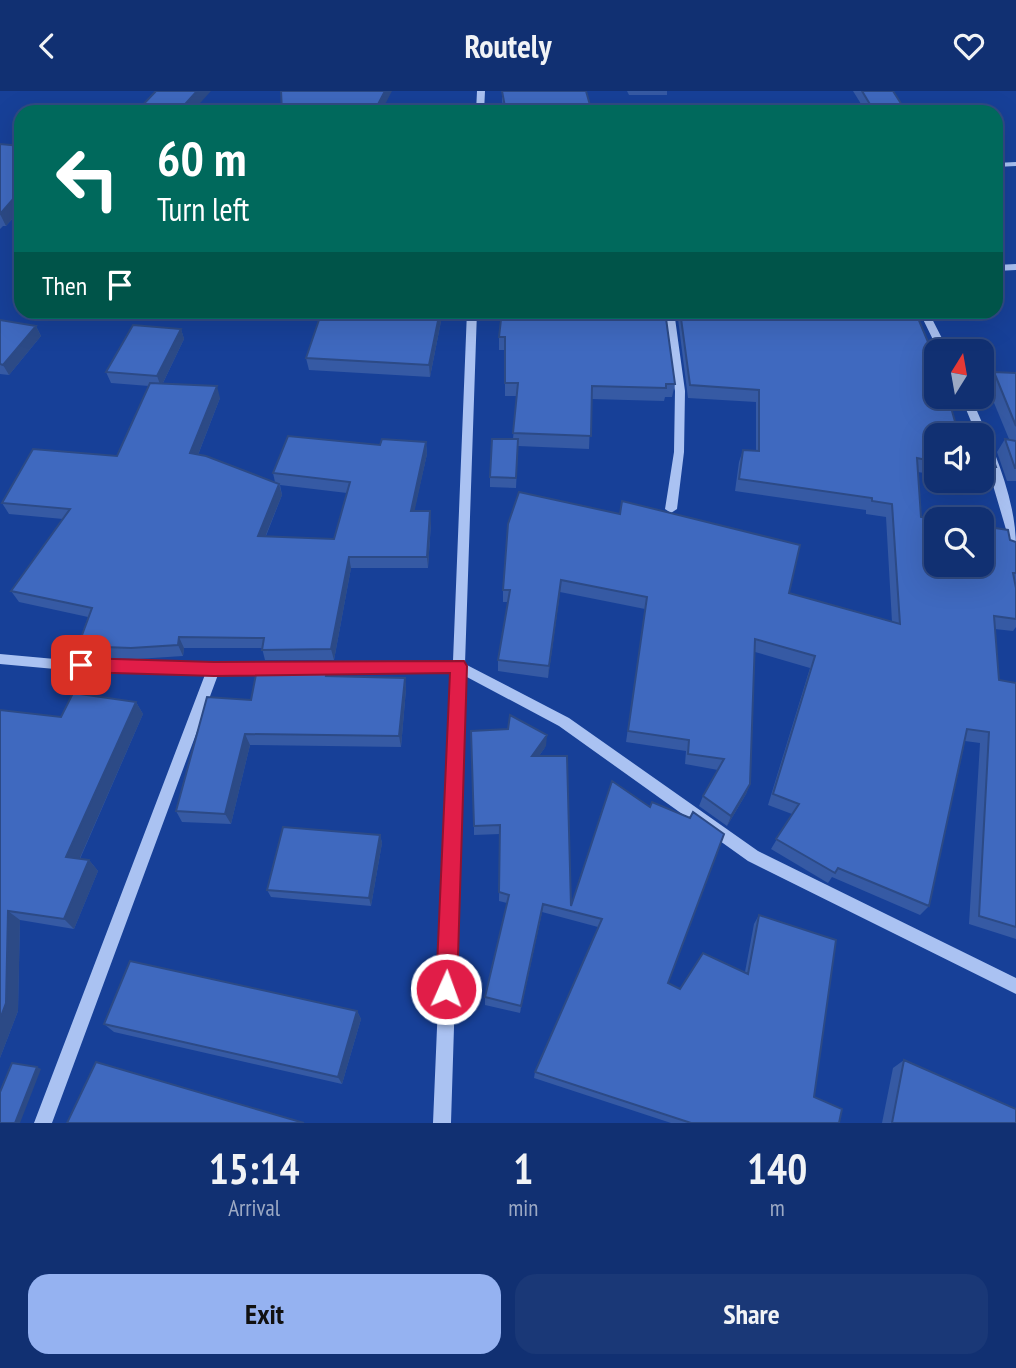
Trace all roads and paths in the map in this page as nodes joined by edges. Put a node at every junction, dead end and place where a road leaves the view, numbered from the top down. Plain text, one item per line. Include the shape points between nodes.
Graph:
1 (472, 319) edge
2 (670, 319) edge
3 (927, 319) edge
4 (937, 339) edge
5 (971, 409) edge
6 (671, 509) dead end
7 (1016, 543) edge
8 (0, 659) edge
9 (458, 666) junction
10 (214, 669) junction
11 (1016, 986) edge
12 (43, 1123) edge
13 (442, 1123) edge

1 - 9 street
2 - 6 street via 680,391 679,452
3 - 4 street
5 - 7 street
8 - 10 street
9 - 10 street
9 - 11 street via 564,722 753,856
9 - 13 street
10 - 12 street

